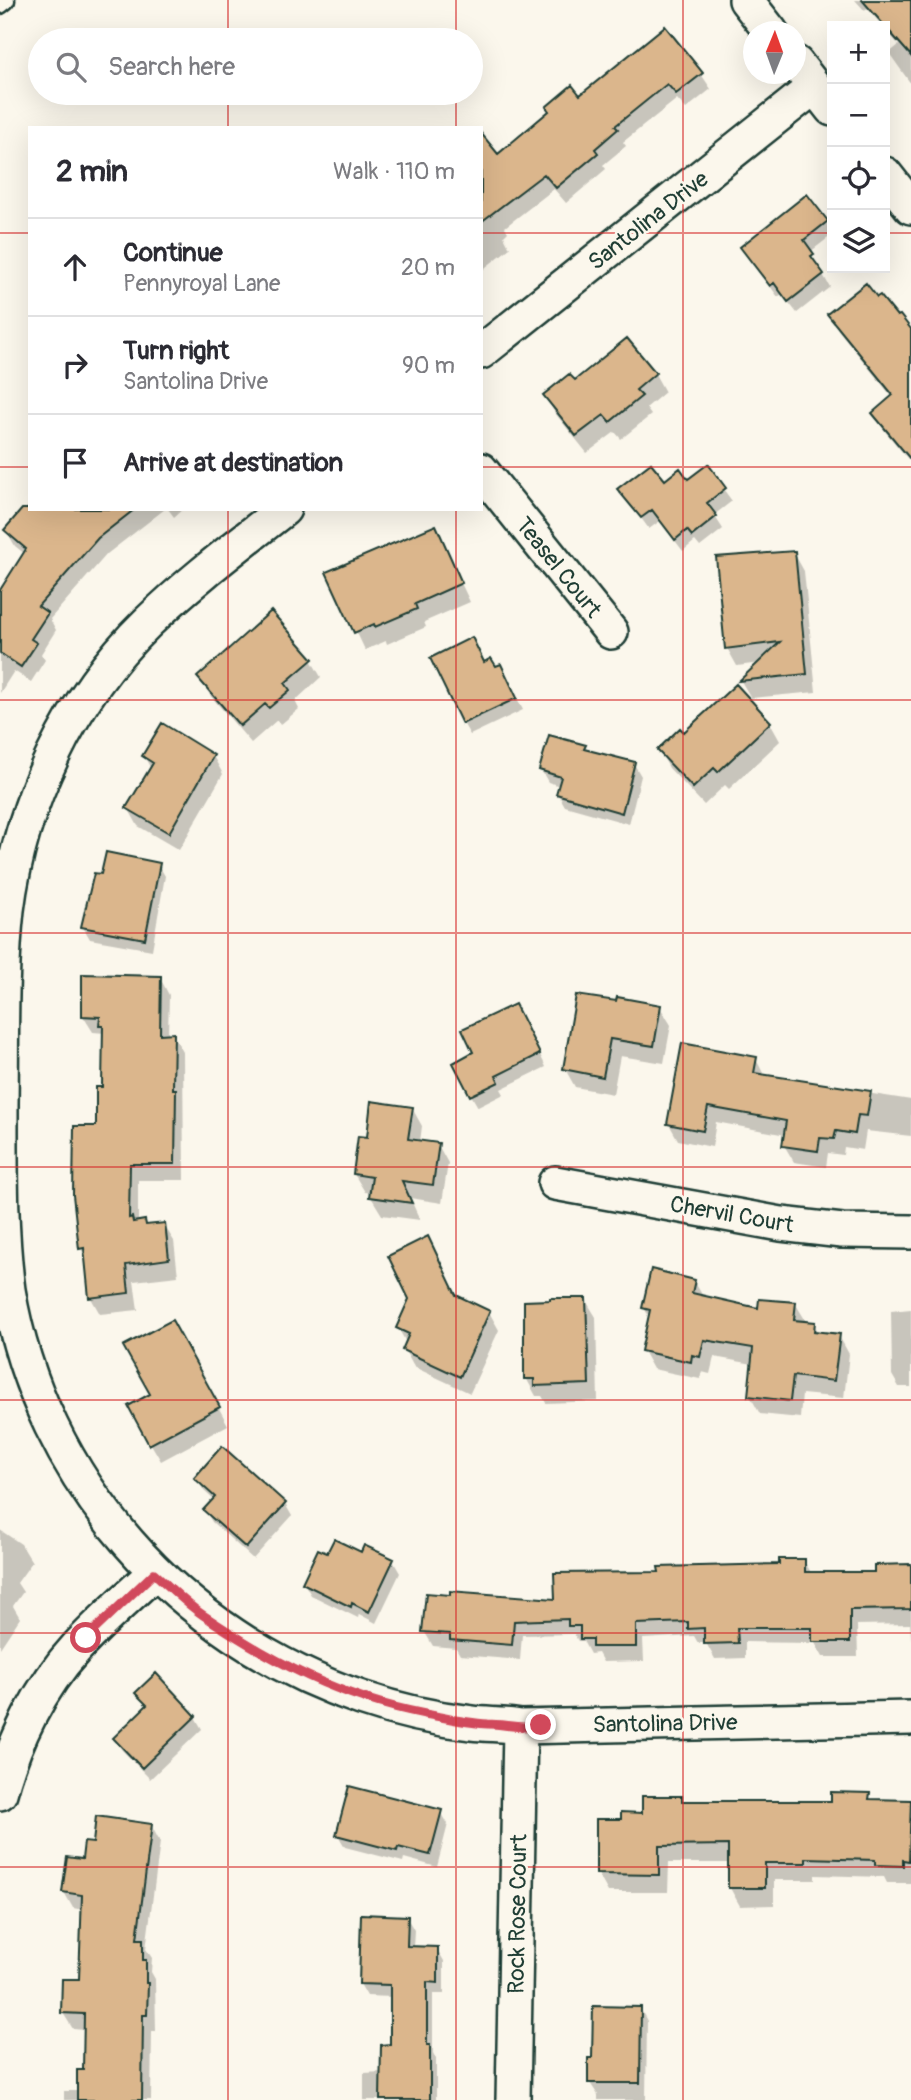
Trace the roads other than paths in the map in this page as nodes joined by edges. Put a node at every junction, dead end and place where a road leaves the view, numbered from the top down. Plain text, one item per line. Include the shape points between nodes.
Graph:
1 (5, 0) edge
2 (746, 0) edge
3 (0, 4) edge
4 (762, 21) edge
5 (814, 87) edge
6 (890, 180) edge
7 (911, 207) edge
8 (483, 350) edge
9 (483, 472) edge
10 (281, 511) edge
11 (611, 632) dead end
12 (1, 1083) edge
13 (555, 1183) dead end
14 (911, 1233) edge
15 (154, 1573) junction
16 (911, 1718) edge
17 (520, 1727) junction
18 (0, 1793) edge
19 (513, 2100) edge

1 - 3 lane
2 - 4 street
5 - 8 street, Santolina Drive
6 - 7 street
9 - 11 street, Teasel Court
10 - 12 street, Santolina Drive via 145,624 114,658 63,737 37,793 9,896
12 - 15 street, Santolina Drive via 2,1250 23,1355 66,1456 99,1507
13 - 14 street, Chervil Court via 781,1224
15 - 17 street, Santolina Drive via 227,1632 323,1685 397,1709
15 - 18 street via 76,1648 49,1684 19,1738
16 - 17 street, Santolina Drive
17 - 19 street, Rock Rose Court

